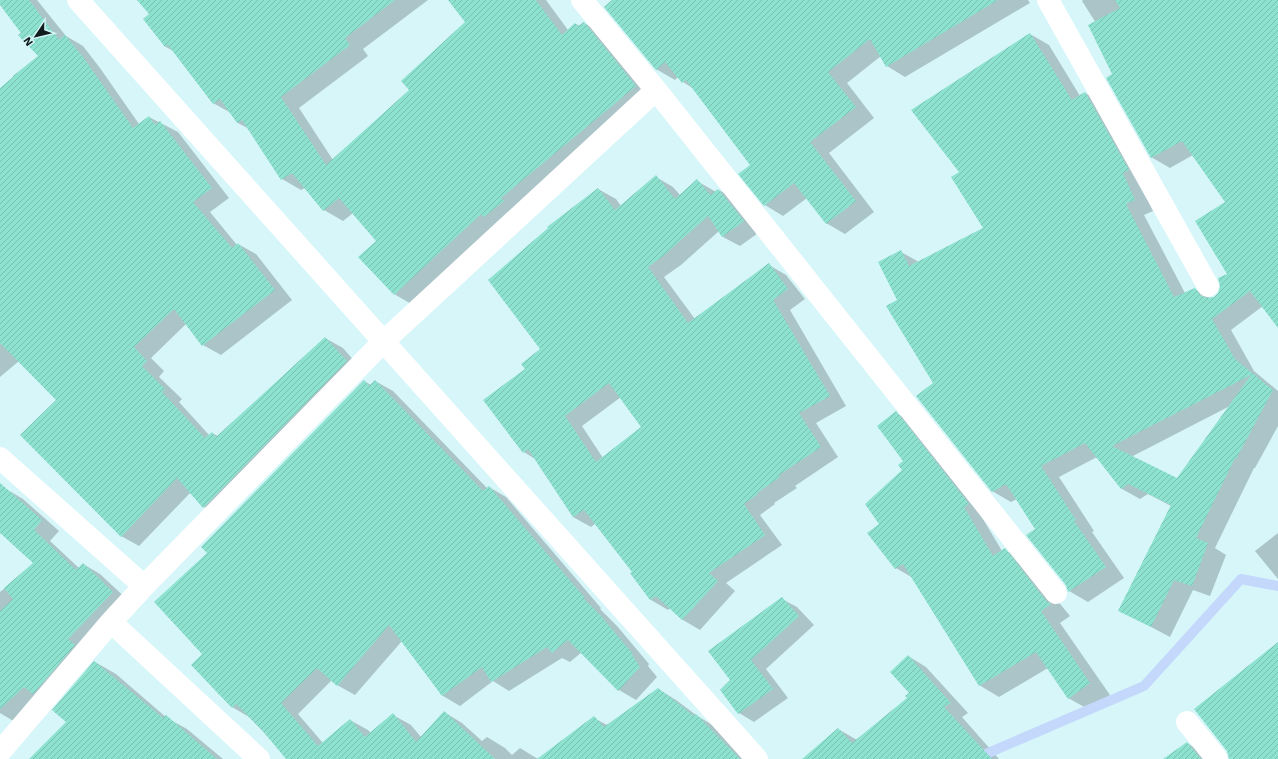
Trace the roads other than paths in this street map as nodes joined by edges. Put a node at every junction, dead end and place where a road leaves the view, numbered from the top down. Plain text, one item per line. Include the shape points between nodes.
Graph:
1 (78, 0) edge
2 (582, 0) edge
3 (1048, 0) edge
4 (656, 90) junction
5 (1208, 286) dead end
6 (383, 342) junction
7 (0, 458) edge
8 (144, 586) junction
9 (1056, 594) dead end
10 (111, 622) junction
11 (1187, 722) dead end
12 (0, 752) edge
13 (259, 759) edge
14 (758, 759) edge
15 (1217, 759) edge

1 - 6 street
2 - 4 street
3 - 5 street
4 - 6 street
4 - 9 street
6 - 8 street
6 - 14 street
7 - 8 street
8 - 10 street
10 - 12 street
10 - 13 street
11 - 15 street

